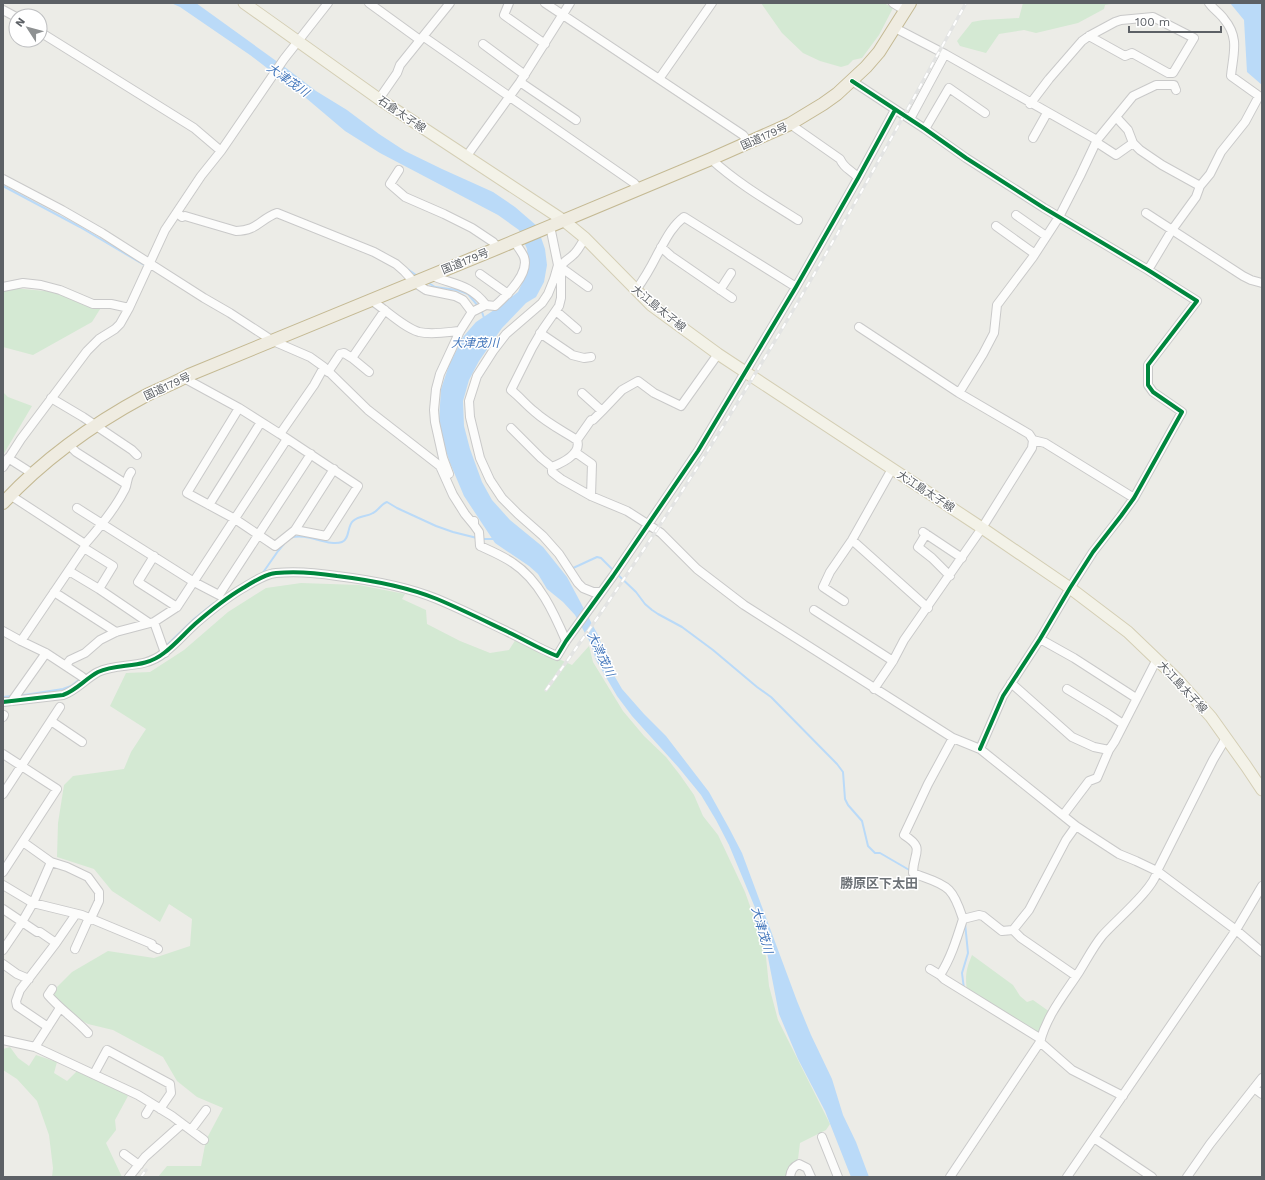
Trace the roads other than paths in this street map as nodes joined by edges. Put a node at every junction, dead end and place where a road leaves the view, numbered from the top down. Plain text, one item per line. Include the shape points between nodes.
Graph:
1 (244, 3) edge
2 (328, 3) edge
3 (369, 3) edge
4 (450, 3) edge
5 (509, 3) edge
6 (545, 3) edge
7 (570, 3) edge
8 (712, 3) edge
9 (893, 3) edge
10 (1209, 3) edge
11 (908, 7) edge
12 (564, 15) junction
13 (894, 28) junction
14 (1090, 36) junction
15 (48, 37) edge
16 (422, 38) junction
17 (298, 41) junction
18 (483, 44) dead end
19 (545, 44) junction
20 (945, 54) junction
21 (524, 75) junction
22 (659, 79) junction
23 (852, 81) junction
24 (520, 82) junction
25 (1176, 90) dead end
26 (510, 98) junction
27 (379, 99) junction
28 (1030, 104) junction
29 (895, 110) junction
30 (985, 113) dead end
31 (1047, 113) junction
32 (1116, 117) junction
33 (910, 119) junction
34 (576, 120) dead end
35 (790, 124) junction
36 (925, 128) junction
37 (1033, 138) dead end
38 (1096, 141) junction
39 (749, 143) junction
40 (1133, 143) junction
41 (221, 151) junction
42 (466, 157) junction
43 (711, 159) junction
44 (399, 170) dead end
45 (858, 178) junction
46 (3, 179) edge
47 (1200, 186) junction
48 (639, 189) junction
49 (1146, 212) dead end
50 (179, 215) junction
51 (1016, 215) dead end
52 (1059, 217) junction
53 (563, 220) junction
54 (798, 220) dead end
55 (996, 226) dead end
56 (548, 227) junction
57 (1172, 230) junction
58 (1046, 236) junction
59 (585, 238) junction
60 (516, 240) junction
61 (662, 247) junction
62 (498, 248) junction
63 (1035, 254) junction
64 (150, 265) junction
65 (559, 266) junction
66 (1148, 270) junction
67 (731, 273) dead end
68 (480, 274) dead end
69 (430, 275) junction
70 (414, 282) junction
71 (1262, 283) edge
72 (796, 286) junction
73 (3, 287) edge
74 (588, 287) dead end
75 (636, 290) junction
76 (720, 290) junction
77 (508, 294) junction
78 (732, 298) dead end
79 (371, 300) junction
80 (486, 305) junction
81 (129, 308) junction
82 (386, 310) junction
83 (472, 312) junction
84 (556, 312) junction
85 (859, 326) dead end
86 (577, 329) dead end
87 (460, 331) junction
88 (540, 333) junction
89 (274, 341) junction
90 (718, 354) junction
91 (591, 357) dead end
92 (352, 358) junction
93 (326, 370) junction
94 (369, 372) dead end
95 (746, 372) junction
96 (184, 378) junction
97 (959, 392) junction
98 (582, 393) dead end
99 (51, 398) junction
100 (239, 408) junction
101 (602, 410) junction
102 (261, 422) junction
103 (95, 426) junction
104 (511, 428) dead end
105 (280, 434) junction
106 (287, 439) junction
107 (577, 440) junction
108 (1033, 440) junction
109 (69, 445) junction
110 (575, 452) junction
111 (311, 454) junction
112 (137, 455) dead end
113 (8, 458) junction
114 (3, 467) edge
115 (552, 467) junction
116 (334, 469) junction
117 (892, 469) junction
118 (131, 472) dead end
119 (33, 474) junction
120 (126, 484) junction
121 (591, 496) junction
122 (1134, 498) junction
123 (7, 499) edge
124 (209, 505) junction
125 (77, 508) dead end
126 (235, 519) junction
127 (102, 524) junction
128 (648, 525) junction
129 (476, 528) junction
130 (982, 528) junction
131 (295, 530) junction
132 (258, 534) junction
133 (852, 540) junction
134 (85, 546) junction
135 (154, 556) junction
136 (962, 558) junction
137 (68, 571) junction
138 (950, 576) junction
139 (194, 582) junction
140 (1070, 588) junction
141 (99, 589) junction
142 (54, 592) junction
143 (601, 592) junction
144 (218, 594) junction
145 (844, 601) dead end
146 (222, 602) junction
147 (177, 607) junction
148 (928, 608) junction
149 (814, 610) dead end
150 (152, 622) junction
151 (3, 631) edge
152 (116, 632) junction
153 (1040, 639) junction
154 (566, 641) junction
155 (21, 642) junction
156 (164, 649) junction
157 (46, 653) junction
158 (1157, 659) junction
159 (894, 661) junction
160 (66, 665) junction
161 (83, 678) junction
162 (1011, 683) junction
163 (874, 689) junction
164 (1067, 689) dead end
165 (1136, 698) junction
166 (12, 701) junction
167 (3, 702) edge
168 (60, 707) dead end
169 (51, 721) junction
170 (1123, 724) junction
171 (953, 738) junction
172 (1226, 738) junction
173 (82, 742) dead end
174 (980, 749) junction
175 (1108, 750) junction
176 (3, 754) edge
177 (21, 766) junction
178 (1262, 790) edge
179 (3, 794) edge
180 (1064, 814) junction
181 (1076, 826) junction
182 (23, 842) junction
183 (50, 862) junction
184 (1157, 871) junction
185 (3, 872) edge
186 (3, 885) edge
187 (1262, 886) edge
188 (33, 903) junction
189 (3, 909) edge
190 (76, 914) junction
191 (90, 918) junction
192 (966, 918) junction
193 (22, 922) junction
194 (1013, 930) junction
195 (1236, 930) junction
196 (56, 943) junction
197 (75, 949) dead end
198 (158, 949) dead end
199 (3, 950) edge
200 (1262, 952) edge
201 (3, 964) edge
202 (930, 969) dead end
203 (940, 975) junction
204 (1076, 976) junction
205 (29, 979) junction
206 (52, 989) dead end
207 (60, 1008) junction
208 (48, 1027) junction
209 (88, 1033) dead end
210 (3, 1040) edge
211 (1040, 1040) junction
212 (35, 1047) junction
213 (94, 1074) junction
214 (1262, 1078) edge
215 (1254, 1088) junction
216 (1262, 1094) edge
217 (1123, 1096) junction
218 (152, 1104) junction
219 (160, 1109) junction
220 (206, 1110) dead end
221 (146, 1114) dead end
222 (182, 1124) junction
223 (191, 1130) junction
224 (822, 1137) dead end
225 (1094, 1138) junction
226 (204, 1140) dead end
227 (124, 1154) dead end
228 (139, 1164) junction
229 (129, 1177) edge
230 (790, 1177) edge
231 (811, 1177) edge
232 (838, 1177) edge
233 (950, 1177) edge
234 (1067, 1177) edge
235 (1152, 1177) edge
236 (1187, 1177) edge

1 - 17 main road, 石倉太子線
2 - 17 street
3 - 16 street
4 - 16 street
5 - 19 street via 504,15
6 - 12 street
7 - 12 street
8 - 22 street
9 - 11 street
10 - 47 street via 1233,31 1235,41 1230,76 1259,96 1245,122 1221,152 1210,174
11 - 13 highway, 国道179号
12 - 19 street
12 - 22 street
13 - 20 street
13 - 23 highway, 国道179号 via 872,59
14 - 14 street via 1121,20 1153,17 1194,38 1173,73 1168,73 1132,53 1125,56
14 - 28 street via 1082,41
15 - 41 street via 194,128
16 - 26 street
16 - 27 street via 400,65
17 - 27 main road, 石倉太子線
17 - 41 street
18 - 21 street
19 - 21 street
20 - 28 street
20 - 33 street
21 - 24 street
22 - 39 street via 743,135
23 - 29 street
23 - 35 highway, 国道179号 via 823,104
24 - 26 street
24 - 34 street
25 - 32 street via 1174,85 1156,85 1133,96
26 - 42 street
26 - 48 street via 634,182
27 - 42 main road, 石倉太子線
28 - 31 street
29 - 33 street
29 - 45 street
30 - 36 street via 949,88
31 - 37 street
31 - 38 street
32 - 38 street
32 - 40 street via 1128,130
33 - 36 street
35 - 39 highway, 国道179号
35 - 45 street via 840,160 843,166
36 - 52 street via 966,158
38 - 40 street via 1116,155
38 - 52 street
39 - 43 highway, 国道179号
40 - 47 street via 1162,165
41 - 50 street via 201,176
42 - 53 main road, 石倉太子線
43 - 48 highway, 国道179号
43 - 54 street via 724,172
44 - 62 street via 390,184 405,197 472,228
45 - 72 street
46 - 64 street via 102,233
47 - 57 street via 1196,197
48 - 53 highway, 国道179号
49 - 57 street
50 - 64 street via 160,240
50 - 70 street via 236,231 245,231 277,213 374,252 396,264
51 - 58 street
52 - 58 street
52 - 66 street
53 - 56 highway, 国道179号
53 - 59 main road, 大江島太子線
55 - 63 street
56 - 60 highway, 国道179号
56 - 65 street
57 - 66 street
57 - 71 street via 1243,276
58 - 63 street
59 - 65 street via 573,255
59 - 75 main road, 大江島太子線
60 - 62 highway, 国道179号
60 - 77 street via 525,264 519,280
61 - 72 street via 670,230 684,217
61 - 75 street
61 - 76 street
62 - 69 highway, 国道179号
63 - 97 street via 997,305 994,333
64 - 81 street
64 - 89 street
65 - 74 street
65 - 84 street via 561,298
65 - 143 street via 542,303 506,334 477,376 470,401 470,417 480,458 502,498 543,536 583,588
66 - 122 street via 1197,301 1148,365 1148,385 1153,392 1182,412
67 - 76 street
68 - 77 street
69 - 70 highway, 国道179号
69 - 80 street via 471,290
70 - 79 highway, 国道179号
70 - 83 street via 426,290 463,300
72 - 95 street
73 - 81 street via 23,283 41,285 93,304
75 - 90 main road, 大江島太子線 via 651,305
76 - 78 street
77 - 80 street via 495,306
79 - 82 street
79 - 89 highway, 国道179号
80 - 83 street
81 - 99 street via 120,324 87,351
82 - 87 street via 420,332
82 - 92 street
83 - 87 street
84 - 86 street
84 - 88 street
85 - 97 street
87 - 129 street via 440,374 434,410 447,470
88 - 91 street via 572,356
88 - 107 street via 511,390 534,412
89 - 93 street via 310,357
89 - 96 highway, 国道179号
90 - 95 main road, 大江島太子線
90 - 101 street via 681,406 654,393 638,381 622,390
92 - 93 street via 344,353 340,354
92 - 94 street
93 - 105 street
93 - 129 street via 368,410 440,466 457,501
95 - 117 main road, 大江島太子線
95 - 128 street via 698,451
96 - 100 street
96 - 103 highway, 国道179号 via 146,396
97 - 108 street via 1029,434
98 - 101 street
99 - 103 street
99 - 113 street
100 - 102 street
100 - 124 street via 187,493
101 - 107 street via 591,420
102 - 105 street
102 - 124 street
103 - 109 highway, 国道179号
103 - 112 street
104 - 115 street
105 - 106 street
106 - 111 street
106 - 126 street
107 - 110 street
108 - 122 street via 1045,443
108 - 130 street via 1032,448
109 - 119 highway, 国道179号
109 - 120 street
110 - 115 street via 562,463
110 - 121 street via 592,464
111 - 116 street
111 - 132 street
113 - 114 street
113 - 119 street
115 - 121 street via 552,472 556,476
116 - 131 street
116 - 131 street via 358,486 326,536
117 - 130 main road, 大江島太子線
117 - 133 street
118 - 120 street
119 - 123 highway, 国道179号
120 - 127 street
121 - 128 street via 627,511
122 - 140 street via 1093,552
123 - 134 street
124 - 126 street
125 - 127 street
126 - 132 street
126 - 139 street
127 - 134 street
127 - 135 street
128 - 143 street
128 - 163 street via 661,533 697,570 738,601
129 - 154 street via 480,546 513,563 526,574 545,598
130 - 136 street
130 - 140 main road, 大江島太子線
131 - 132 street via 275,546
132 - 144 street
133 - 145 street via 823,587
133 - 148 street
134 - 137 street
134 - 141 street via 113,566
135 - 139 street
135 - 147 street via 138,582
136 - 138 street
136 - 138 street via 924,533 918,547
137 - 141 street
137 - 142 street
138 - 148 street
139 - 144 street
139 - 147 street
140 - 153 street
140 - 158 main road, 大江島太子線 via 1128,632
141 - 150 street
142 - 152 street
142 - 155 street
143 - 154 street
144 - 146 street
146 - 154 street via 275,573 324,574 371,581 436,599 557,656
146 - 156 street
147 - 150 street
148 - 159 street via 904,640
149 - 159 street
150 - 152 street
150 - 156 street
151 - 155 street
152 - 160 street via 100,640
153 - 162 street
153 - 165 street
155 - 157 street
156 - 161 street via 149,662 114,667
157 - 160 street
157 - 166 street
158 - 165 street
158 - 172 main road, 大江島太子線 via 1211,717
159 - 163 street
160 - 161 street
161 - 166 street via 71,692 63,695
162 - 174 street
162 - 175 street via 1072,737 1094,748
163 - 171 street
164 - 170 street
165 - 170 street
166 - 167 street
168 - 169 street
169 - 173 street
169 - 177 street
170 - 175 street
171 - 174 street
171 - 192 street via 904,835 917,846 913,870 949,890
172 - 178 main road, 大江島太子線
172 - 184 street
174 - 180 street
175 - 180 street via 1097,778 1090,781
176 - 177 street
177 - 179 street
177 - 182 street via 57,789
180 - 181 street
181 - 184 street via 1119,854
181 - 194 street via 1029,910
182 - 183 street
182 - 185 street
183 - 188 street
183 - 191 street via 88,877 99,892 99,902
184 - 195 street
184 - 204 street via 1142,896 1102,937
186 - 188 street
187 - 195 street
188 - 190 street
188 - 193 street
189 - 193 street
190 - 191 street
190 - 196 street
191 - 197 street
191 - 198 street via 152,944
192 - 194 street via 983,916 1002,931
192 - 203 street
193 - 196 street
193 - 199 street
194 - 204 street
195 - 200 street
195 - 217 street
196 - 205 street
201 - 205 street
202 - 203 street
203 - 211 street
204 - 211 street via 1056,1005
205 - 208 street via 20,990 17,1006
206 - 207 street via 48,995
207 - 208 street
207 - 209 street
208 - 212 street
210 - 212 street
211 - 217 street via 1072,1070
211 - 233 street
212 - 213 street
213 - 218 street
213 - 219 street via 107,1050 170,1084 171,1093
214 - 215 street
215 - 216 street
215 - 236 street
217 - 225 street
218 - 219 street
218 - 221 street
219 - 222 street
220 - 223 street
222 - 223 street
222 - 228 street
223 - 226 street
224 - 232 street
225 - 234 street
225 - 235 street
227 - 228 street
228 - 229 street
230 - 231 street via 794,1166 799,1164 807,1168

